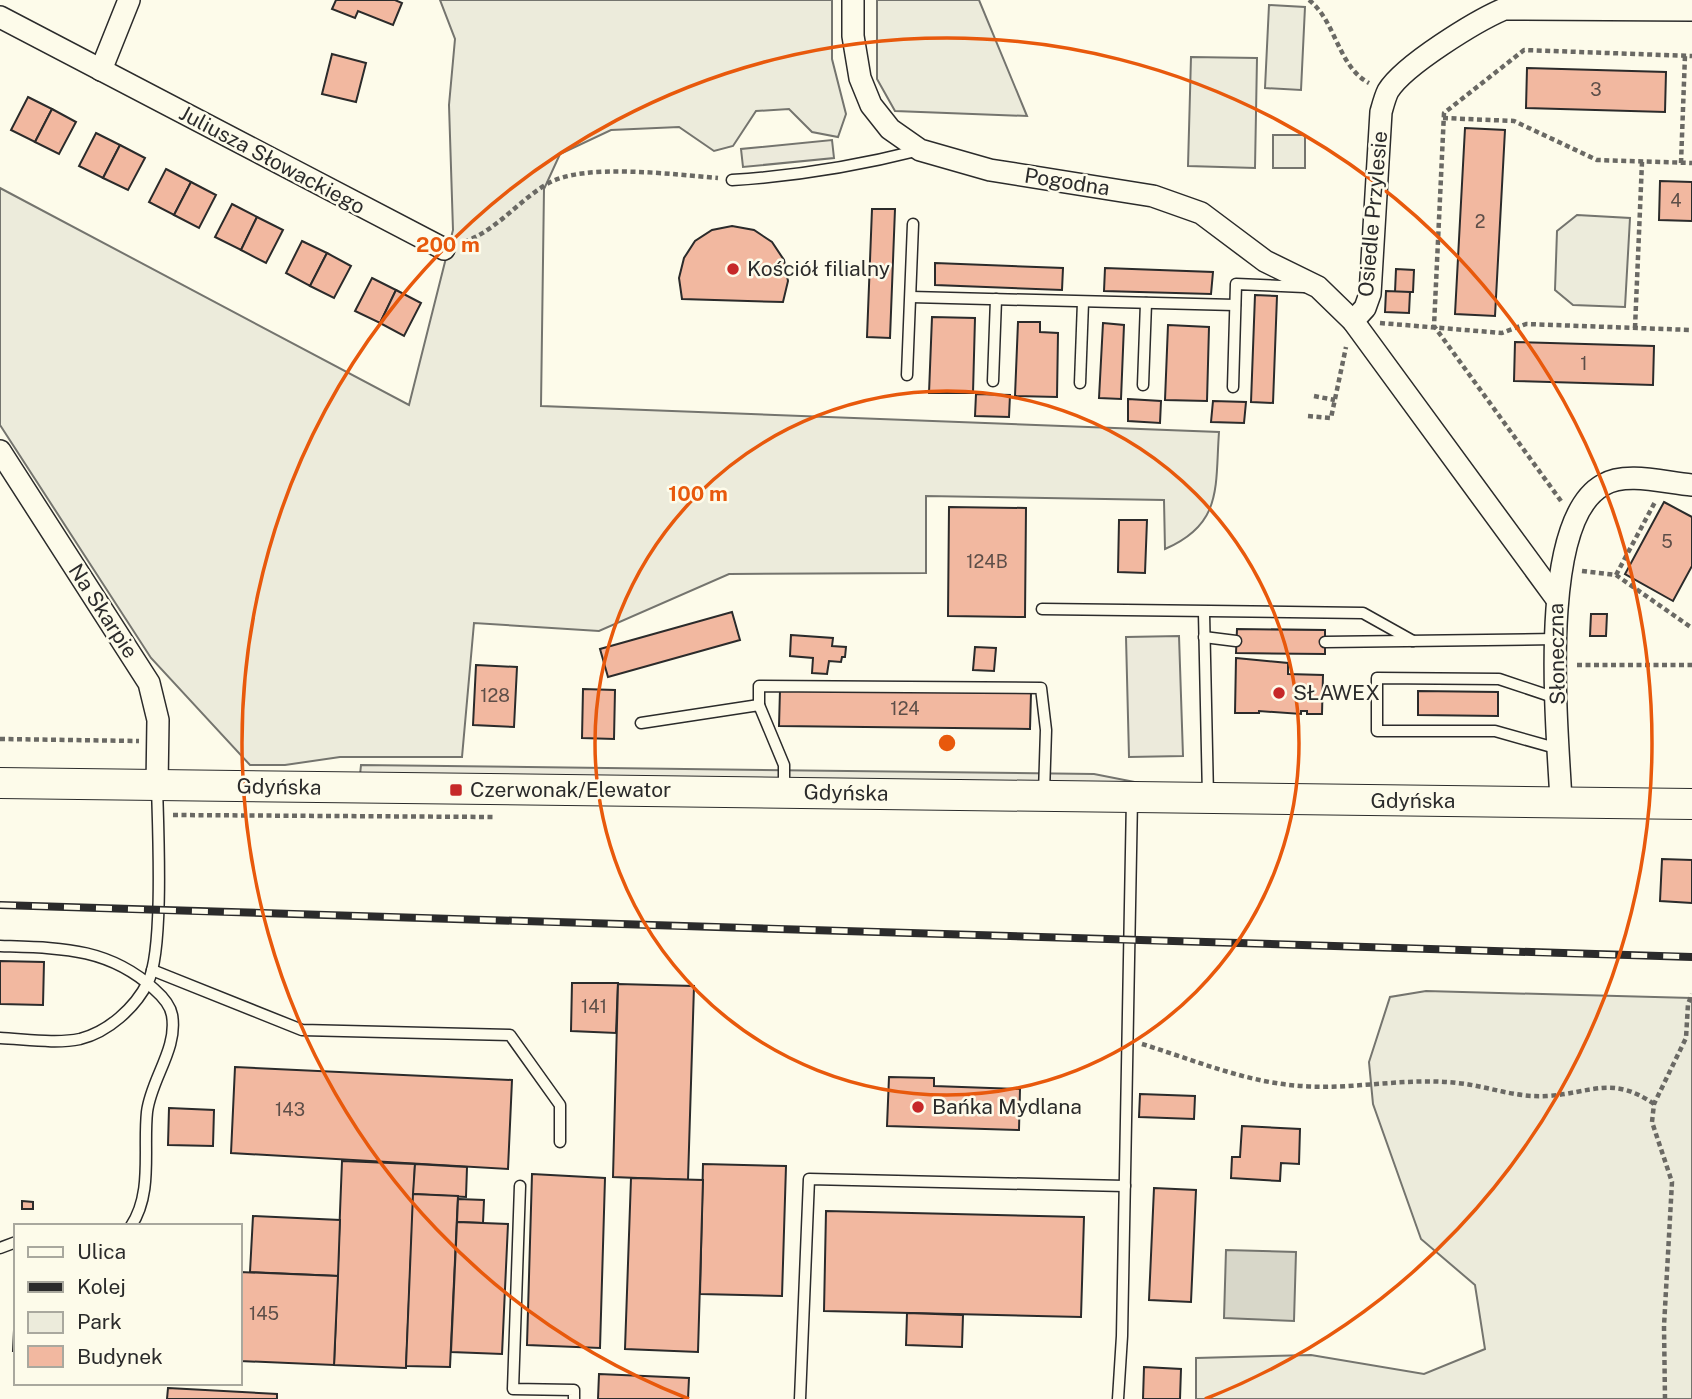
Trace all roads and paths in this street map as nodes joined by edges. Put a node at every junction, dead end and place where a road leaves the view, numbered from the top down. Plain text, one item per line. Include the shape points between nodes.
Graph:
1 (130, 0) edge
2 (853, 0) edge
3 (1309, 0) edge
4 (1692, 10) edge
5 (0, 18) edge
6 (1685, 55) junction
7 (1692, 55) edge
8 (101, 70) junction
9 (1387, 92) junction
10 (1443, 118) junction
11 (920, 150) junction
12 (1642, 162) junction
13 (1681, 163) junction
14 (1692, 163) edge
15 (732, 180) joint
16 (913, 224) dead end
17 (444, 249) joint
18 (1318, 287) junction
19 (911, 297) junction
20 (996, 299) junction
21 (1083, 302) junction
22 (1146, 303) junction
23 (1235, 305) junction
24 (1353, 321) junction
25 (1434, 326) junction
26 (1635, 328) junction
27 (1692, 330) edge
28 (907, 375) dead end
29 (993, 381) dead end
30 (1080, 383) dead end
31 (1143, 385) dead end
32 (1233, 387) dead end
33 (1314, 396) dead end
34 (1335, 400) junction
35 (1308, 415) dead end
36 (0, 451) edge
37 (1692, 485) edge
38 (1658, 495) dead end
39 (1575, 520) junction
40 (1574, 569) dead end
41 (1616, 575) junction
42 (1556, 598) junction
43 (1042, 609) dead end
44 (1204, 613) junction
45 (1692, 628) edge
46 (1204, 637) junction
47 (1556, 639) junction
48 (1236, 641) dead end
49 (1413, 641) junction
50 (1325, 642) dead end
51 (1569, 665) dead end
52 (1692, 665) edge
53 (1558, 698) junction
54 (759, 705) junction
55 (641, 723) dead end
56 (142, 734) dead end
57 (0, 738) edge
58 (144, 741) junction
59 (1559, 749) junction
60 (140, 754) dead end
61 (0, 783) edge
62 (157, 786) junction
63 (784, 792) junction
64 (1044, 795) junction
65 (1132, 798) junction
66 (1208, 800) junction
67 (1561, 801) junction
68 (1692, 804) edge
69 (0, 946) edge
70 (152, 970) junction
71 (148, 983) junction
72 (1692, 994) edge
73 (0, 1038) edge
74 (1128, 1039) junction
75 (1654, 1104) junction
76 (560, 1142) dead end
77 (520, 1186) dead end
78 (1125, 1186) junction
79 (132, 1224) edge
80 (574, 1399) edge
81 (800, 1399) edge
82 (1118, 1399) edge
83 (1665, 1399) edge

1 - 8 street
2 - 11 street, Pogodna via 860,78 871,105 890,129
3 - 9 path via 1353,68
4 - 9 street via 1504,9 1483,18 1401,75
5 - 8 street, Juliusza Słowackiego
6 - 7 path
6 - 10 path via 1524,50
6 - 13 path
8 - 17 street, Juliusza Słowackiego
9 - 24 street, Osiedle Przylesie via 1381,112 1370,294
10 - 12 path via 1514,121 1597,160
10 - 25 path
11 - 15 lane via 798,176
11 - 18 street, Pogodna via 990,170 1153,196 1201,213 1265,261
12 - 13 path
12 - 26 path
13 - 14 path
15 - 17 path via 648,172 569,176 536,191 480,236
16 - 19 lane
18 - 23 lane via 1236,284
18 - 24 street, Pogodna
19 - 20 lane
19 - 28 lane
20 - 21 lane
20 - 29 lane
21 - 22 lane
21 - 30 lane
22 - 23 lane
22 - 31 lane
23 - 32 lane
24 - 25 path
24 - 34 path
24 - 42 street, Osiedle Przylesie
25 - 26 path via 1502,333 1526,324
25 - 39 path
26 - 27 path
33 - 34 path
34 - 35 path via 1331,418
36 - 62 street, Na Skarpie via 149,683 158,720
37 - 39 street, Słoneczna via 1626,479 1604,484 1587,497
38 - 41 path
39 - 42 street, Słoneczna
40 - 41 path
41 - 45 path
42 - 47 street, Słoneczna
43 - 44 lane
44 - 46 lane
44 - 49 lane via 1363,613
46 - 48 lane
46 - 66 lane
47 - 49 lane
47 - 53 street, Słoneczna
49 - 50 lane
51 - 52 path
53 - 59 street, Słoneczna
53 - 59 lane via 1499,679 1377,678 1377,731 1495,732
54 - 55 lane
54 - 63 lane via 784,765
54 - 64 lane via 759,685 1041,688 1046,730
56 - 58 path
57 - 58 path
58 - 60 path
59 - 67 street, Słoneczna
61 - 62 main road, Gdyńska
62 - 63 main road, Gdyńska
62 - 70 lane via 158,910
63 - 64 main road, Gdyńska
64 - 65 main road, Gdyńska
65 - 66 main road, Gdyńska
65 - 74 lane
66 - 67 main road, Gdyńska
67 - 68 main road, Gdyńska
69 - 71 lane via 61,948 108,957
70 - 71 lane
70 - 76 lane via 302,1030 510,1035 560,1105
71 - 73 lane via 113,1024 80,1039
71 - 79 lane via 172,1014 171,1035 151,1089 142,1209
72 - 75 path via 1686,1038
74 - 75 path via 1250,1078 1302,1086 1459,1083 1500,1093 1547,1096 1594,1087 1633,1090
74 - 78 lane
75 - 83 path via 1652,1122 1672,1182
77 - 80 lane via 513,1389 574,1390
78 - 81 lane via 809,1179
78 - 82 lane

